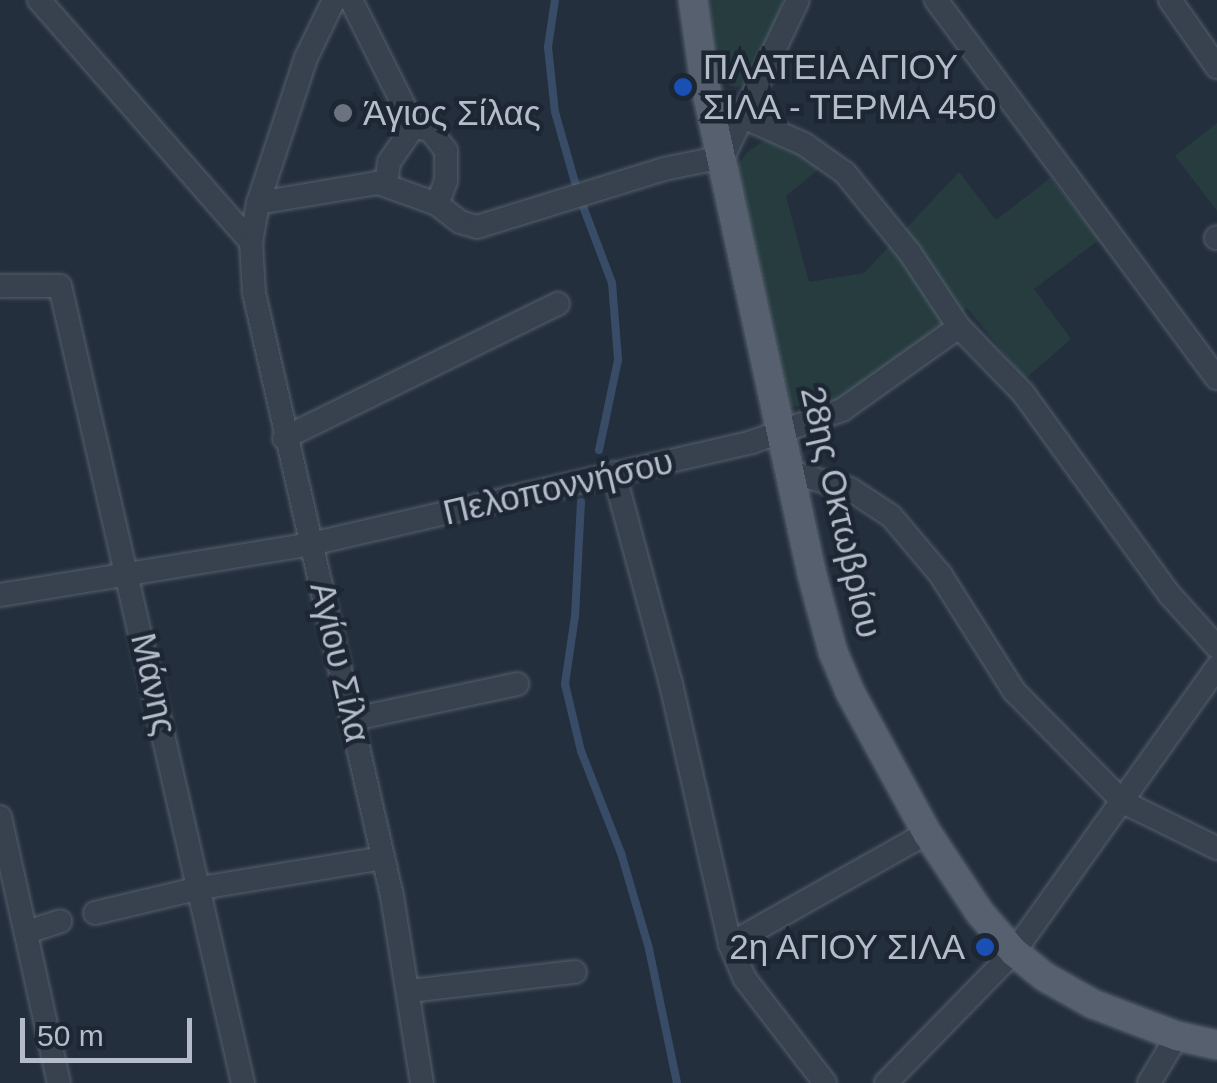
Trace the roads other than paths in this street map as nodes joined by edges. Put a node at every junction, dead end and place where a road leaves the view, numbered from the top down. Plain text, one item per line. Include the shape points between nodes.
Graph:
1 (39, 0) edge
2 (334, 0) edge
3 (350, 0) edge
4 (693, 0) edge
5 (798, 0) edge
6 (936, 0) edge
7 (1170, 0) edge
8 (1217, 67) edge
9 (745, 118) junction
10 (414, 126) junction
11 (723, 157) junction
12 (386, 184) junction
13 (258, 204) junction
14 (436, 204) junction
15 (252, 242) junction
16 (0, 286) edge
17 (558, 304) dead end
18 (959, 327) junction
19 (1217, 378) edge
20 (783, 431) junction
21 (284, 438) junction
22 (790, 472) junction
23 (614, 473) junction
24 (312, 544) junction
25 (128, 572) junction
26 (0, 594) edge
27 (1217, 647) edge
28 (1217, 667) edge
29 (517, 684) dead end
30 (354, 719) junction
31 (1122, 802) junction
32 (0, 817) edge
33 (927, 833) junction
34 (1217, 848) edge
35 (383, 858) junction
36 (200, 888) junction
37 (94, 913) dead end
38 (60, 921) dead end
39 (27, 932) junction
40 (730, 944) junction
41 (1014, 952) junction
42 (574, 972) dead end
43 (410, 991) junction
44 (1177, 1036) junction
45 (1217, 1045) edge
46 (58, 1083) edge
47 (244, 1083) edge
48 (422, 1083) edge
49 (826, 1083) edge
50 (886, 1083) edge
51 (1149, 1083) edge

1 - 15 street
2 - 13 street, Αγίου Σίλα via 306,58
3 - 10 street
4 - 11 main road, 28ης Οκτωβρίου
5 - 9 street
6 - 19 street
7 - 8 street
9 - 11 street
9 - 18 street via 804,144 845,173
10 - 12 street via 389,162
10 - 14 street via 431,130 446,151 446,181
11 - 14 street via 476,227
11 - 20 main road, 28ης Οκτωβρίου
12 - 13 street
12 - 14 street
13 - 15 street, Αγίου Σίλα
15 - 21 street, Αγίου Σίλα via 254,292
16 - 25 street, Μάνης via 60,286
17 - 21 street
18 - 20 street, Πελοποννήσου via 842,410
18 - 27 street via 1022,393 1170,595
20 - 22 main road, 28ης Οκτωβρίου
20 - 23 street, Πελοποννήσου
21 - 24 street, Αγίου Σίλα
22 - 31 street via 850,489 891,516 940,574 1014,692
22 - 33 main road, 28ης Οκτωβρίου via 833,652
23 - 24 street, Πελοποννήσου
23 - 40 street via 672,684
24 - 25 street, Πελοποννήσου
24 - 30 street, Αγίου Σίλα
25 - 26 street, Πελοποννήσου
25 - 36 street, Μάνης
28 - 31 street
29 - 30 street
30 - 35 street, Αγίου Σίλα
31 - 34 street
31 - 41 street
32 - 39 street
33 - 40 street
33 - 41 main road, 28ης Οκτωβρίου
35 - 36 street
35 - 43 street, Αγίου Σίλα
36 - 37 street
36 - 47 street, Μάνης
38 - 39 street
39 - 46 street
40 - 49 street via 745,979
41 - 44 main road, 28ης Οκτωβρίου via 1076,996
41 - 50 street
42 - 43 street
43 - 48 street, Αγίου Σίλα
44 - 45 main road, 28ης Οκτωβρίου
44 - 51 street

